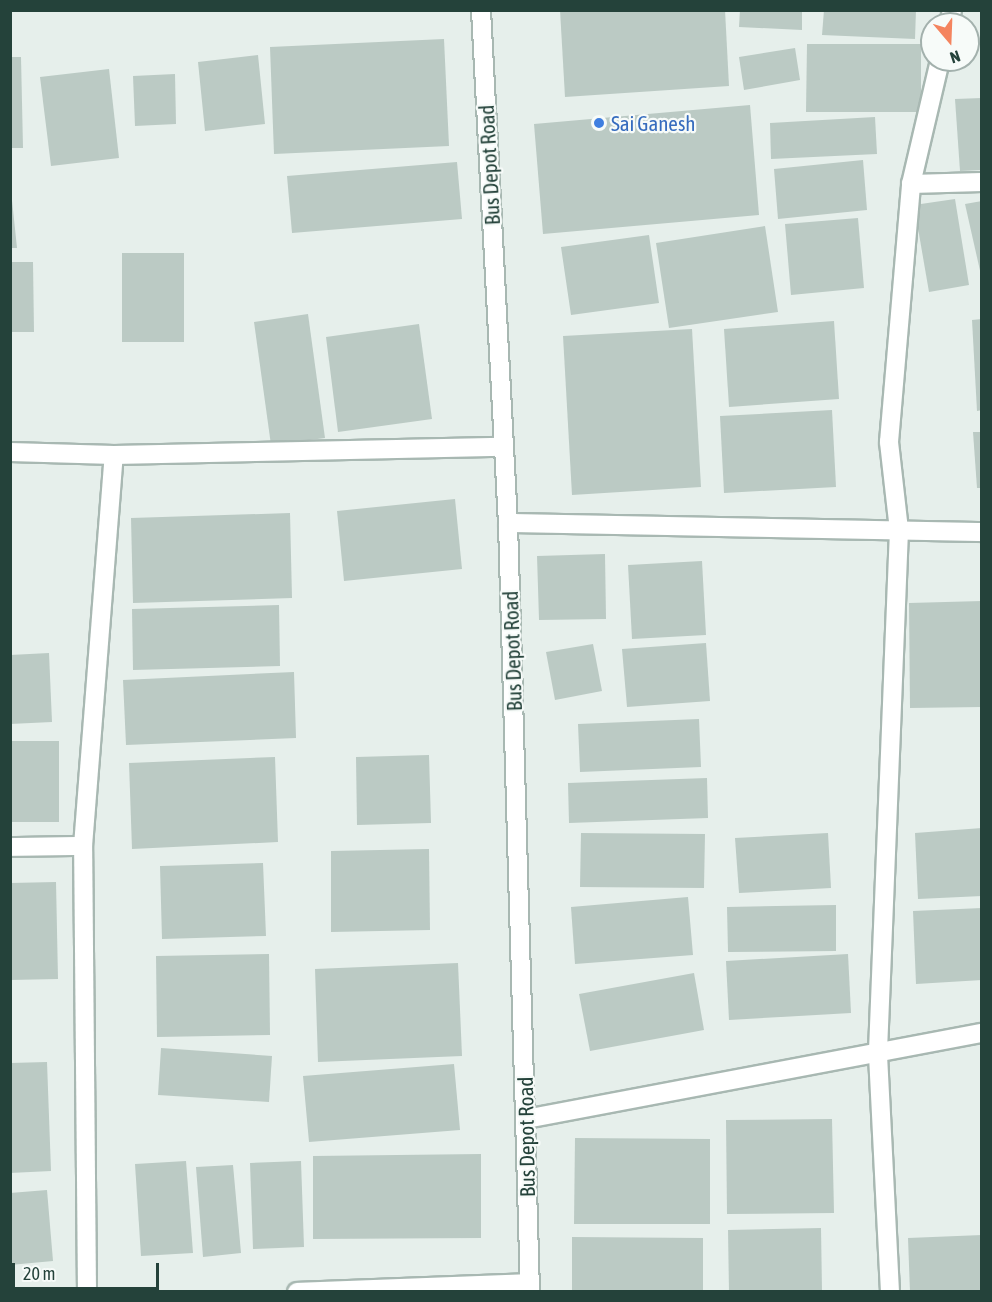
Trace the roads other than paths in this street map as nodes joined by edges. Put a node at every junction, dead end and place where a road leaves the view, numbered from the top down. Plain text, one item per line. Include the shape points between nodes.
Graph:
1 (481, 10) edge
2 (937, 72) edge
3 (981, 182) edge
4 (911, 184) junction
5 (503, 447) junction
6 (10, 452) edge
7 (114, 455) junction
8 (508, 523) junction
9 (899, 530) junction
10 (981, 532) edge
11 (83, 846) junction
12 (10, 848) edge
13 (981, 1033) edge
14 (878, 1051) junction
15 (526, 1119) junction
16 (530, 1287) edge
17 (87, 1292) edge
18 (297, 1292) edge
19 (890, 1292) edge

1 - 5 street, Bus Depot Road
2 - 4 street
3 - 4 street
4 - 9 street via 890,442
5 - 7 street
5 - 8 street, Bus Depot Road
6 - 7 street
7 - 11 street
8 - 9 street
8 - 15 street, Bus Depot Road
9 - 10 street
9 - 14 street
11 - 12 street
11 - 17 street
13 - 14 street
14 - 15 street
14 - 19 street
15 - 16 street, Bus Depot Road
16 - 18 street

